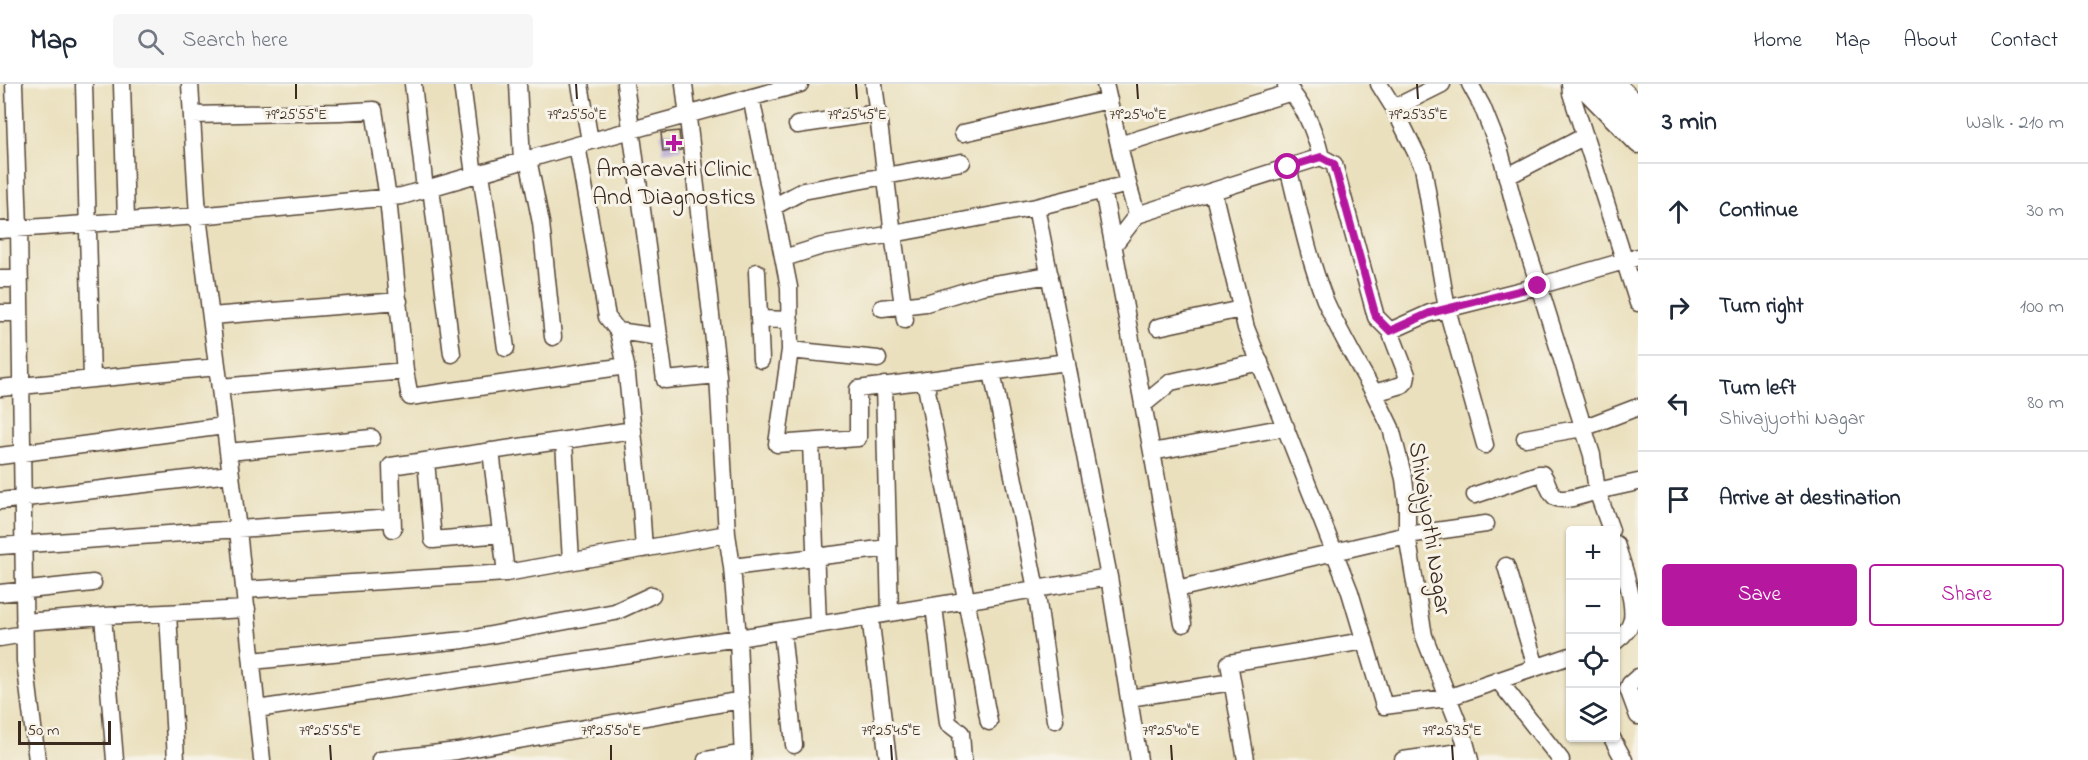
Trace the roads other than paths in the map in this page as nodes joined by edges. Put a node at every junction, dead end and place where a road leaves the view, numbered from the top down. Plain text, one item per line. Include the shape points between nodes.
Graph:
1 (14, 84) edge
2 (84, 84) edge
3 (122, 84) edge
4 (190, 84) edge
5 (413, 84) edge
6 (462, 84) edge
7 (518, 84) edge
8 (580, 84) edge
9 (625, 84) edge
10 (684, 84) edge
11 (800, 84) edge
12 (874, 84) edge
13 (1379, 84) edge
14 (1442, 84) edge
15 (1470, 84) edge
16 (1570, 84) edge
17 (1578, 84) edge
18 (1595, 84) edge
19 (1614, 84) edge
20 (1621, 84) edge
21 (1288, 88) edge
22 (759, 92) edge
23 (1107, 92) edge
24 (1638, 100) edge
25 (1638, 107) edge
26 (1394, 108) junction
27 (878, 113) junction
28 (192, 115) junction
29 (688, 115) junction
30 (797, 125) dead end
31 (1638, 128) edge
32 (632, 130) junction
33 (963, 133) dead end
34 (1585, 136) junction
35 (583, 143) junction
36 (1119, 145) junction
37 (1638, 145) edge
38 (1321, 157) junction
39 (525, 160) junction
40 (962, 162) dead end
41 (1288, 167) junction
42 (477, 174) junction
43 (885, 176) junction
44 (1508, 176) junction
45 (1128, 184) junction
46 (428, 189) junction
47 (1102, 190) junction
48 (1214, 191) junction
49 (388, 198) junction
50 (773, 207) junction
51 (1036, 207) junction
52 (1137, 215) junction
53 (198, 216) junction
54 (126, 220) junction
55 (89, 223) junction
56 (19, 228) junction
57 (0, 230) edge
58 (893, 234) junction
59 (1113, 246) junction
60 (784, 258) junction
61 (1632, 258) edge
62 (757, 272) dead end
63 (1050, 275) junction
64 (0, 279) edge
65 (20, 279) junction
66 (1538, 286) junction
67 (399, 302) junction
68 (1638, 303) edge
69 (882, 308) dead end
70 (1241, 309) junction
71 (1447, 309) junction
72 (0, 313) edge
73 (20, 313) junction
74 (904, 313) junction
75 (211, 316) junction
76 (759, 319) junction
77 (790, 320) junction
78 (1158, 327) dead end
79 (618, 331) junction
80 (1390, 331) junction
81 (553, 337) dead end
82 (660, 337) junction
83 (506, 348) dead end
84 (790, 350) junction
85 (452, 354) dead end
86 (878, 359) dead end
87 (761, 360) dead end
88 (1067, 362) junction
89 (1260, 362) junction
90 (626, 366) junction
91 (217, 367) junction
92 (405, 371) junction
93 (992, 372) junction
94 (718, 375) junction
95 (92, 379) junction
96 (925, 380) junction
97 (21, 385) junction
98 (884, 386) junction
99 (220, 387) junction
100 (0, 388) edge
101 (1374, 393) junction
102 (1143, 405) junction
103 (1638, 407) edge
104 (224, 426) junction
105 (1286, 427) junction
106 (1583, 428) junction
107 (633, 430) junction
108 (372, 438) dead end
109 (1525, 438) dead end
110 (564, 441) junction
111 (811, 442) junction
112 (1485, 445) dead end
113 (491, 451) junction
114 (228, 452) junction
115 (1152, 452) junction
116 (21, 453) junction
117 (0, 456) edge
118 (426, 461) junction
119 (230, 474) junction
120 (1638, 482) edge
121 (1598, 491) junction
122 (1475, 495) dead end
123 (22, 499) junction
124 (0, 501) edge
125 (1486, 524) dead end
126 (1609, 526) edge
127 (238, 530) junction
128 (502, 534) junction
129 (726, 534) junction
130 (1407, 535) junction
131 (23, 543) junction
132 (0, 546) edge
133 (888, 548) junction
134 (644, 549) junction
135 (1620, 552) edge
136 (1335, 553) junction
137 (816, 556) junction
138 (572, 561) junction
139 (1506, 566) dead end
140 (732, 567) junction
141 (507, 573) junction
142 (1632, 574) edge
143 (1109, 577) junction
144 (93, 583) dead end
145 (1036, 589) junction
146 (1177, 589) junction
147 (23, 590) junction
148 (243, 590) junction
149 (0, 593) edge
150 (652, 595) dead end
151 (965, 602) junction
152 (934, 606) junction
153 (247, 609) junction
154 (168, 613) junction
155 (890, 613) junction
156 (103, 616) junction
157 (870, 616) junction
158 (1183, 624) dead end
159 (818, 625) junction
160 (24, 628) junction
161 (782, 631) junction
162 (1620, 637) edge
163 (0, 638) edge
164 (738, 638) junction
165 (1365, 641) junction
166 (1566, 657) edge
167 (252, 661) junction
168 (1536, 667) junction
169 (1638, 677) edge
170 (1498, 681) junction
171 (1232, 682) junction
172 (1129, 698) junction
173 (1447, 698) junction
174 (741, 700) junction
175 (257, 709) junction
176 (1638, 716) edge
177 (1055, 720) dead end
178 (989, 722) dead end
179 (1614, 742) edge
180 (794, 746) dead end
181 (1468, 755) edge
182 (743, 757) edge
183 (37, 760) edge
184 (115, 760) edge
185 (176, 760) edge
186 (262, 760) edge
187 (380, 760) edge
188 (706, 760) edge
189 (888, 760) edge
190 (963, 760) edge
191 (1139, 760) edge
192 (1246, 760) edge
193 (1403, 760) edge
194 (1561, 760) edge
195 (1624, 760) edge

1 - 56 street
2 - 55 street
3 - 54 street
4 - 28 street
5 - 46 street
6 - 42 street
7 - 39 street
8 - 35 street
9 - 32 street
10 - 29 street
11 - 22 street
12 - 27 street
13 - 26 street
14 - 26 street
15 - 44 street
16 - 34 street
17 - 37 street
18 - 31 main road
19 - 25 main road
20 - 24 street
21 - 36 street
21 - 38 street via 1315,132
22 - 29 street
22 - 50 street
23 - 33 street
23 - 36 street
26 - 71 street via 1423,167
27 - 30 street
27 - 43 street
28 - 49 street via 374,110
28 - 53 street
29 - 32 street
29 - 94 street
32 - 35 street
32 - 82 street
34 - 44 street
34 - 61 street
35 - 39 street
35 - 79 street via 607,316
36 - 45 street
38 - 41 street
38 - 80 street via 1334,164 1376,317
39 - 42 street
39 - 81 street via 542,223
40 - 43 street
41 - 48 street
41 - 101 street, Shivajyothi Nagar via 1325,299
42 - 46 street
42 - 83 street
43 - 50 street via 803,191
43 - 58 street
44 - 66 street
45 - 47 street
45 - 52 street
46 - 49 street
46 - 85 street
47 - 51 street
47 - 59 street
48 - 52 street
48 - 70 street
49 - 53 street
49 - 67 street
50 - 60 street
51 - 58 street
51 - 63 street
52 - 59 street
53 - 54 street
53 - 75 street
54 - 55 street
55 - 56 street
55 - 95 street
56 - 57 street
56 - 65 street
58 - 60 street via 822,246
58 - 74 street
59 - 102 street
60 - 77 street
61 - 66 street
61 - 68 street
62 - 76 street
63 - 74 street via 982,286
63 - 88 street
64 - 65 street
65 - 73 street
66 - 71 street
66 - 106 street
67 - 75 street
67 - 92 street
69 - 74 street
70 - 78 street
70 - 89 street
71 - 80 street
71 - 112 street
72 - 73 street
73 - 97 street
75 - 91 street
76 - 77 street
76 - 87 street
77 - 84 street
79 - 82 street
79 - 90 street
80 - 101 street via 1406,381
82 - 94 street via 665,380
84 - 86 street
84 - 111 street via 777,444
88 - 93 street
88 - 143 street
89 - 102 street via 1171,382
89 - 105 street
90 - 92 street via 410,397
90 - 107 street
91 - 95 street
91 - 99 street
92 - 99 street
93 - 96 street
93 - 145 street
94 - 129 street
95 - 97 street
96 - 98 street
96 - 151 street
97 - 100 street
97 - 116 street
98 - 111 street via 858,389 858,438
98 - 133 street
99 - 104 street
101 - 130 street, Shivajyothi Nagar via 1399,456 1407,503
102 - 115 street
103 - 106 street
104 - 114 street
104 - 116 street
105 - 115 street
105 - 136 street
106 - 109 street
106 - 121 street
107 - 110 street
107 - 134 street
108 - 114 street
110 - 113 street
110 - 138 street
111 - 137 street
113 - 118 street
113 - 128 street
114 - 119 street
115 - 146 street
116 - 117 street
116 - 123 street
118 - 127 street via 391,466 392,524
118 - 128 street via 433,540
119 - 123 street
119 - 127 street
120 - 121 street
121 - 122 street via 1558,499 1546,478 1538,474
121 - 126 street
123 - 124 street
123 - 131 street
125 - 130 street
127 - 131 street
127 - 148 street
128 - 141 street
129 - 134 street
129 - 140 street
130 - 136 street
130 - 173 street, Shivajyothi Nagar via 1424,636
131 - 132 street
131 - 147 street
133 - 137 street
133 - 155 street
134 - 138 street
135 - 142 street
136 - 146 street
136 - 165 street
137 - 140 street
137 - 159 street
138 - 141 street
139 - 168 street
140 - 164 street
141 - 148 street
142 - 162 street via 1632,618
143 - 145 street
143 - 172 street
144 - 147 street
145 - 151 street
145 - 177 street
146 - 158 street
147 - 149 street
147 - 160 street
148 - 153 street
150 - 167 street via 615,612 464,640
151 - 152 street
151 - 178 street
152 - 155 street
152 - 190 street via 948,723 960,730
153 - 154 street
153 - 167 street
154 - 156 street
154 - 185 street
155 - 157 street
156 - 160 street
156 - 184 street
157 - 159 street
157 - 189 street
159 - 161 street
160 - 163 street
160 - 183 street
161 - 164 street
161 - 180 street
164 - 174 street
164 - 175 street
165 - 171 street via 1229,663
165 - 173 street via 1384,706
166 - 168 street
167 - 175 street
168 - 170 street
169 - 176 street via 1628,689
170 - 173 street
170 - 194 street
171 - 172 street
171 - 192 street
172 - 191 street
173 - 181 street, Shivajyothi Nagar
174 - 182 street
174 - 187 street via 458,751
175 - 186 street
179 - 195 street
181 - 193 street
182 - 188 street

